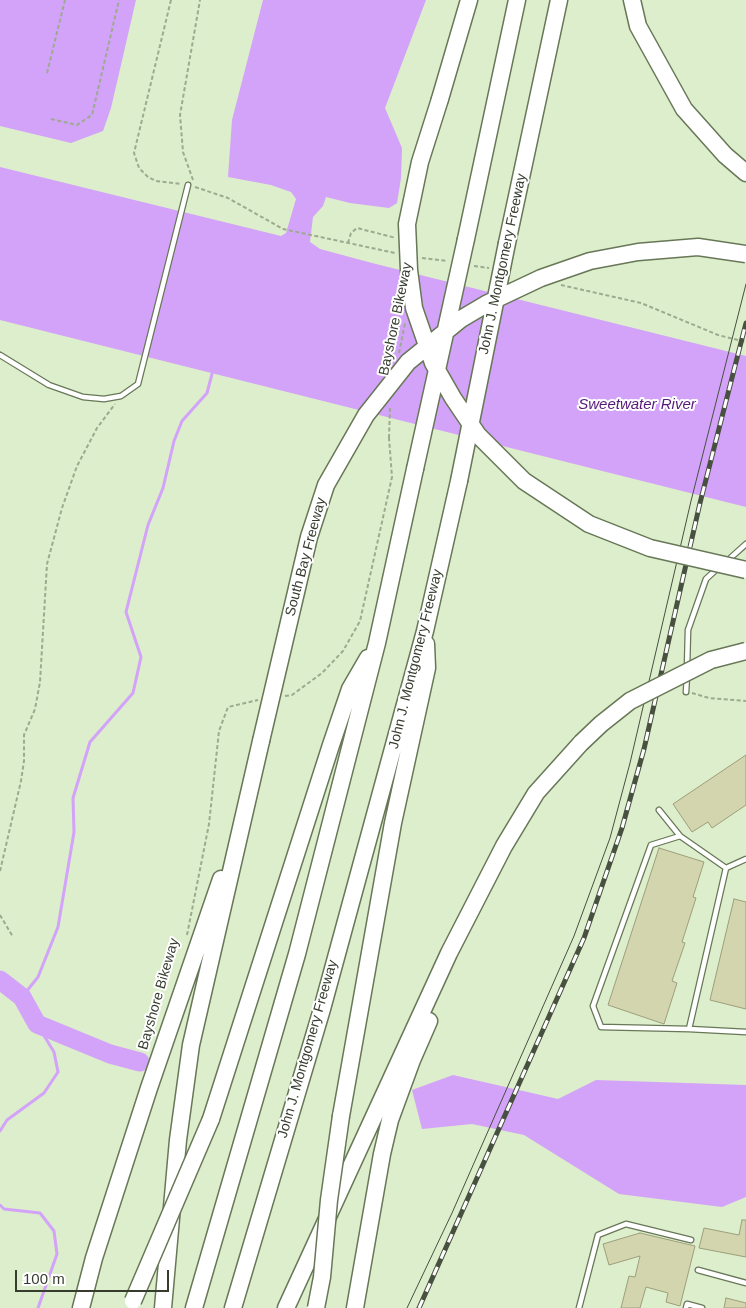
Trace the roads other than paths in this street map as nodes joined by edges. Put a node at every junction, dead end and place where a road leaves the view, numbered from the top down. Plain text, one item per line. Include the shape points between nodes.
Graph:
1 (469, 0) edge
2 (517, 0) edge
3 (559, 0) edge
4 (632, 0) edge
5 (746, 173) edge
6 (188, 186) road end
7 (746, 254) edge
8 (0, 355) edge
9 (746, 544) edge
10 (746, 570) edge
11 (425, 631) junction
12 (377, 643) junction
13 (746, 651) edge
14 (686, 692) road end
15 (244, 810) junction
16 (658, 810) dead end
17 (680, 836) junction
18 (746, 859) edge
19 (726, 868) junction
20 (472, 908) junction
21 (689, 1029) junction
22 (746, 1032) edge
23 (691, 1240) dead end
24 (698, 1270) dead end
25 (746, 1283) edge
26 (132, 1305) edge
27 (81, 1308) edge
28 (162, 1308) edge
29 (194, 1308) edge
30 (233, 1308) edge
31 (286, 1308) edge
32 (316, 1308) edge
33 (355, 1308) edge
34 (579, 1308) edge
35 (686, 1308) edge
36 (702, 1308) edge

1 - 10 highway, bridge via 420,162 407,224 414,308 433,363 478,435 524,481 589,524 650,548
2 - 12 highway, bridge
3 - 11 highway, John J. Montgomery Freeway, bridge
4 - 5 highway via 638,26 684,108 725,155
6 - 8 lane via 138,384 121,396 83,397 49,385
7 - 15 highway, South Bay Freeway, bridge via 698,247 638,252 590,261 541,278 488,303 461,319 408,362 366,415 326,485 309,537
9 - 14 lane via 706,579 688,630
11 - 30 highway, John J. Montgomery Freeway via 322,1010
11 - 32 highway, bridge via 427,668 393,823 341,1116
12 - 26 highway, bridge via 350,689 211,1119
12 - 29 highway via 298,954
13 - 20 highway, bridge via 711,660 630,701 601,724 536,793
15 - 27 highway via 146,1097
15 - 28 highway via 191,1045 178,1140
16 - 17 lane
17 - 19 lane
17 - 21 lane via 651,845 593,1006 602,1027
18 - 19 lane
19 - 21 lane
20 - 31 highway
20 - 33 highway via 457,958 412,1060 390,1120
21 - 22 lane
23 - 34 lane via 626,1224 598,1235
24 - 25 lane
35 - 36 lane via 687,1304

